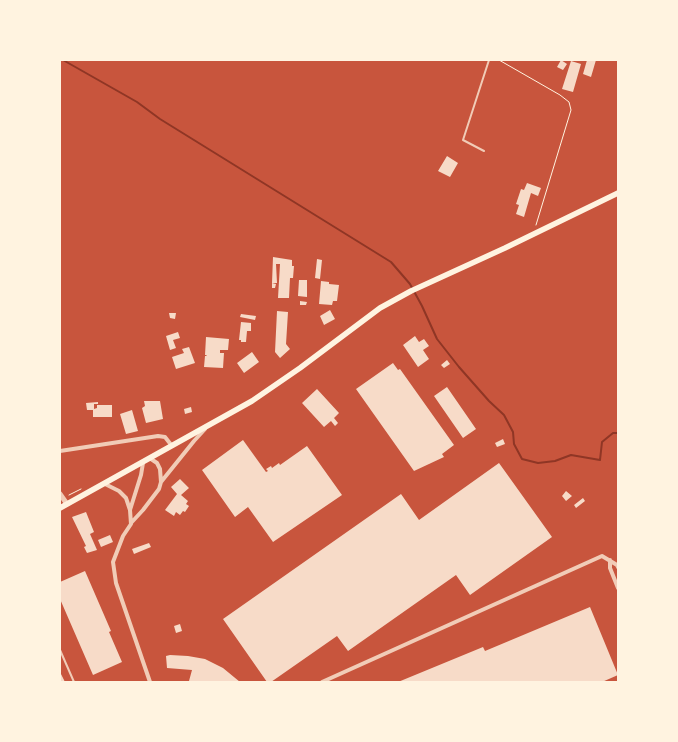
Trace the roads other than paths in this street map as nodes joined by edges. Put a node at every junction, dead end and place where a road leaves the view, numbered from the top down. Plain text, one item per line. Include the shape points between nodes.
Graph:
1 (489, 60) edge
2 (484, 151) dead end
3 (618, 193) edge
4 (208, 426) junction
5 (172, 446) junction
6 (60, 451) edge
7 (151, 458) junction
8 (143, 463) junction
9 (161, 482) junction
10 (105, 484) junction
11 (62, 496) edge
12 (67, 504) junction
13 (60, 508) edge
14 (130, 510) junction
15 (131, 524) junction
16 (610, 560) junction
17 (618, 565) edge
18 (618, 588) edge
19 (60, 650) edge
20 (74, 682) edge
21 (150, 682) edge
22 (322, 682) edge

1 - 2 lane via 464,140
3 - 4 main road via 380,308 252,401
4 - 5 main road
4 - 9 street
5 - 6 street via 165,436 158,436
5 - 7 main road
7 - 8 main road
7 - 9 street via 160,468
8 - 10 main road
8 - 14 street
9 - 15 street
10 - 12 main road
10 - 14 street via 126,498
11 - 12 street
12 - 13 main road
14 - 15 street
15 - 21 street via 123,536 113,562 116,583
16 - 17 street
16 - 18 street via 610,568
16 - 22 street via 602,556
19 - 20 lane

